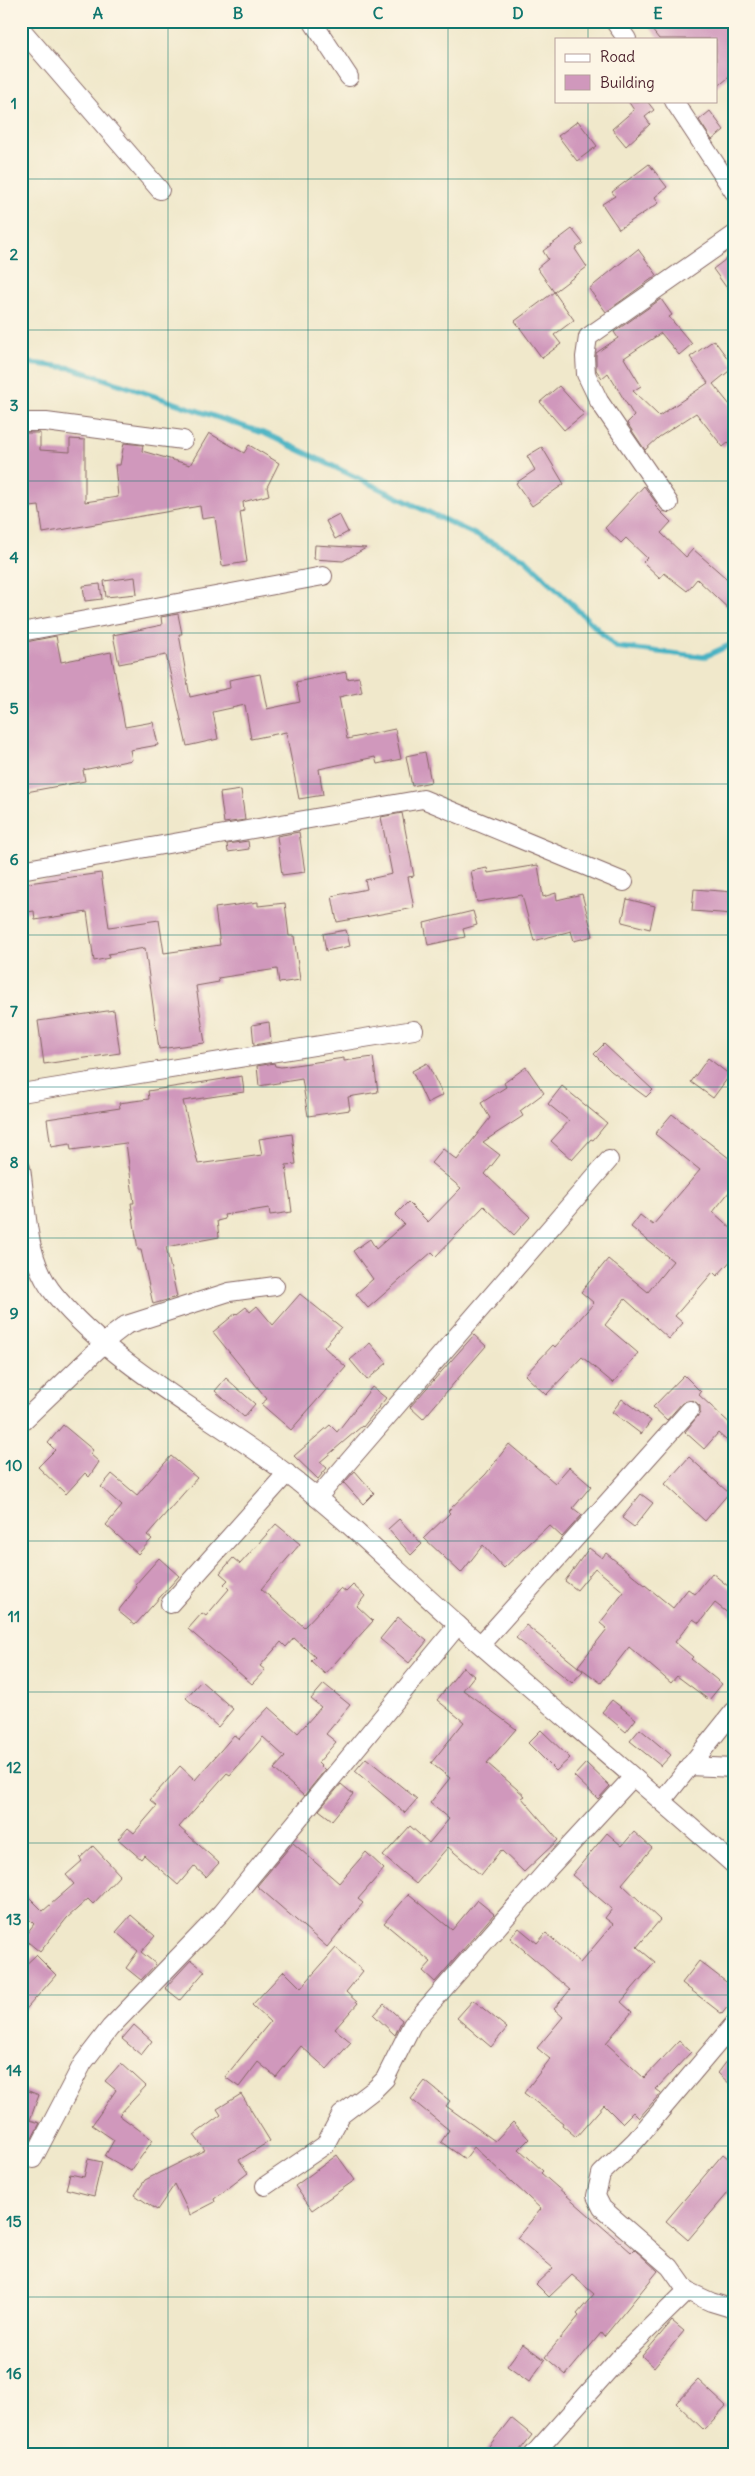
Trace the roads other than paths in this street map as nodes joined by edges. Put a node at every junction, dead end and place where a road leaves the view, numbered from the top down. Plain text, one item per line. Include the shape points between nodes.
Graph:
1 (312, 21) edge
2 (614, 21) edge
3 (21, 29) edge
4 (626, 38) edge
5 (349, 77) dead end
6 (675, 102) edge
7 (160, 190) dead end
8 (734, 192) edge
9 (734, 235) edge
10 (21, 422) edge
11 (183, 440) dead end
12 (669, 502) dead end
13 (322, 576) dead end
14 (21, 632) edge
15 (21, 870) edge
16 (624, 882) dead end
17 (414, 1030) dead end
18 (21, 1093) edge
19 (609, 1160) dead end
20 (21, 1168) edge
21 (275, 1286) dead end
22 (103, 1345) junction
23 (690, 1410) dead end
24 (21, 1423) edge
25 (287, 1473) junction
26 (317, 1498) junction
27 (170, 1604) dead end
28 (458, 1625) junction
29 (480, 1644) junction
30 (734, 1711) edge
31 (689, 1766) junction
32 (734, 1768) edge
33 (632, 1777) junction
34 (662, 1801) junction
35 (734, 1865) edge
36 (734, 2024) edge
37 (34, 2159) dead end
38 (265, 2186) dead end
39 (687, 2291) junction
40 (734, 2309) edge
41 (533, 2455) edge

1 - 5 street
2 - 4 street
3 - 7 street
6 - 8 street
9 - 12 street via 588,337 586,374 599,401
10 - 11 street via 46,422
13 - 14 street
15 - 16 street via 423,799
17 - 18 street
19 - 26 street
20 - 22 street via 32,1251 43,1279 55,1296
21 - 22 street via 229,1292 153,1316 126,1326
22 - 24 street
22 - 25 street
23 - 29 street
25 - 26 street
25 - 27 street
26 - 28 street
28 - 29 street
28 - 37 street via 221,1913 110,2028 83,2063
29 - 33 street
30 - 31 street
31 - 32 street
31 - 34 street
33 - 34 street
33 - 38 street via 412,2025 385,2078 341,2115 325,2145
34 - 35 street
36 - 39 street via 635,2141 601,2174 597,2186 596,2196 602,2208 670,2267
39 - 40 street
39 - 41 street via 624,2353

